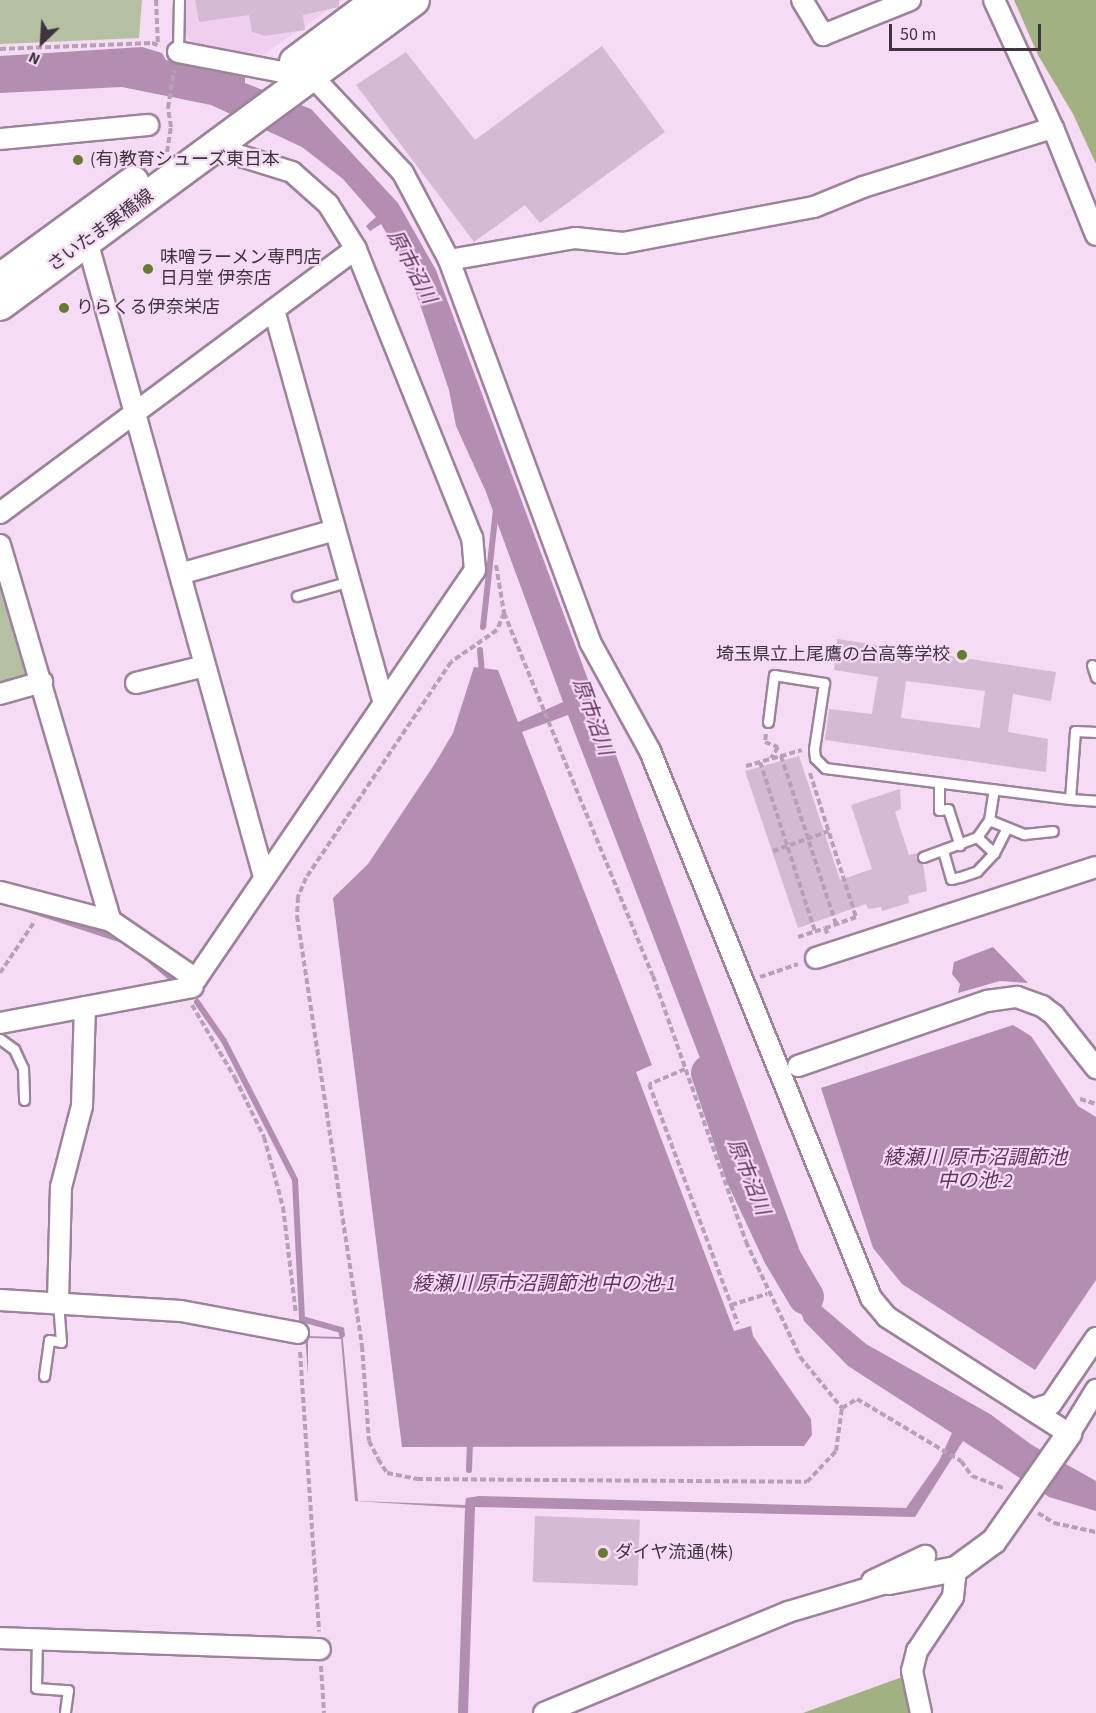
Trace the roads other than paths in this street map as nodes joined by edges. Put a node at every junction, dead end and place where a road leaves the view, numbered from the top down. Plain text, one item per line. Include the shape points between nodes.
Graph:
1 (179, 0) edge
2 (378, 0) edge
3 (414, 0) edge
4 (802, 0) edge
5 (910, 0) edge
6 (994, 0) edge
7 (177, 56) joint
8 (312, 76) junction
9 (278, 84) junction
10 (148, 125) dead end
11 (1053, 128) junction
12 (219, 136) junction
13 (0, 139) edge
14 (84, 230) junction
15 (1096, 235) edge
16 (356, 249) junction
17 (449, 260) junction
18 (0, 279) edge
19 (0, 305) edge
20 (274, 310) junction
21 (135, 413) junction
22 (0, 513) edge
23 (335, 530) junction
24 (0, 545) edge
25 (180, 573) junction
26 (350, 581) junction
27 (297, 596) dead end
28 (1092, 665) dead end
29 (205, 666) junction
30 (1096, 677) edge
31 (42, 682) junction
32 (136, 683) dead end
33 (0, 694) edge
34 (384, 704) junction
35 (768, 722) road end
36 (1096, 732) edge
37 (939, 783) junction
38 (994, 789) junction
39 (1070, 799) junction
40 (1096, 801) edge
41 (989, 820) junction
42 (1007, 828) junction
43 (1053, 831) dead end
44 (977, 837) junction
45 (960, 845) junction
46 (943, 850) junction
47 (994, 853) junction
48 (923, 857) dead end
49 (1096, 867) edge
50 (264, 877) junction
51 (0, 892) edge
52 (111, 921) junction
53 (825, 955) road end
54 (193, 987) road end
55 (85, 1007) junction
56 (0, 1023) edge
57 (0, 1039) edge
58 (798, 1066) dead end
59 (1096, 1068) edge
60 (24, 1100) dead end
61 (0, 1300) edge
62 (58, 1301) junction
63 (298, 1333) road end
64 (1096, 1338) edge
65 (44, 1376) dead end
66 (1096, 1390) edge
67 (1032, 1410) junction
68 (1063, 1442) junction
69 (926, 1556) dead end
70 (956, 1569) junction
71 (889, 1582) joint
72 (858, 1592) junction
73 (0, 1638) edge
74 (37, 1639) junction
75 (320, 1649) road end
76 (65, 1712) edge
77 (544, 1713) edge
78 (921, 1713) edge

1 - 7 lane
2 - 9 main road
3 - 8 main road
4 - 5 street via 823,35
6 - 11 street
7 - 9 street
8 - 9 main road
8 - 17 street via 403,173
9 - 12 main road
10 - 13 street
11 - 15 street
11 - 17 street via 863,187 814,207 623,243 575,238
12 - 14 main road, さいたま栗橋線
12 - 14 main road, さいたま栗橋線 via 166,159
12 - 16 street via 292,172 328,204
14 - 18 main road, さいたま栗橋線
14 - 19 main road, さいたま栗橋線
14 - 21 street
16 - 20 street
16 - 34 street via 472,538 475,570
17 - 67 street via 590,642 650,751 871,1298 887,1317
20 - 21 street
20 - 23 street
21 - 22 street
21 - 25 street
23 - 25 street
23 - 26 street
24 - 31 street
25 - 29 street
26 - 27 lane
26 - 34 street
28 - 30 lane
29 - 32 street
29 - 50 street
31 - 33 street
31 - 52 street
34 - 50 street
35 - 37 lane via 774,675 824,684 814,749 819,763 832,769
36 - 39 lane via 1075,731
37 - 38 lane
37 - 45 lane via 939,810 948,809
38 - 39 lane
38 - 41 lane
39 - 40 lane
41 - 42 lane
41 - 44 lane
42 - 43 lane via 1024,834
42 - 47 lane
44 - 45 lane
44 - 47 lane
45 - 46 lane
46 - 47 lane via 951,879 977,871
46 - 48 lane
49 - 53 street
50 - 52 street via 196,979
51 - 52 street
54 - 55 street
55 - 56 street
55 - 62 street via 82,1106 61,1187
57 - 60 lane via 14,1049 23,1068
58 - 59 street via 987,1001 1017,997 1054,1015
61 - 62 street
62 - 63 street via 182,1311
62 - 65 lane via 61,1342 49,1340
64 - 67 street via 1051,1404
66 - 68 street
67 - 68 street
68 - 70 street via 994,1541
69 - 72 street via 884,1573
70 - 71 street
70 - 78 street via 953,1597 917,1651 912,1671
71 - 72 street
72 - 77 street via 788,1612
73 - 74 street
74 - 75 street
74 - 76 lane via 36,1688 68,1690

